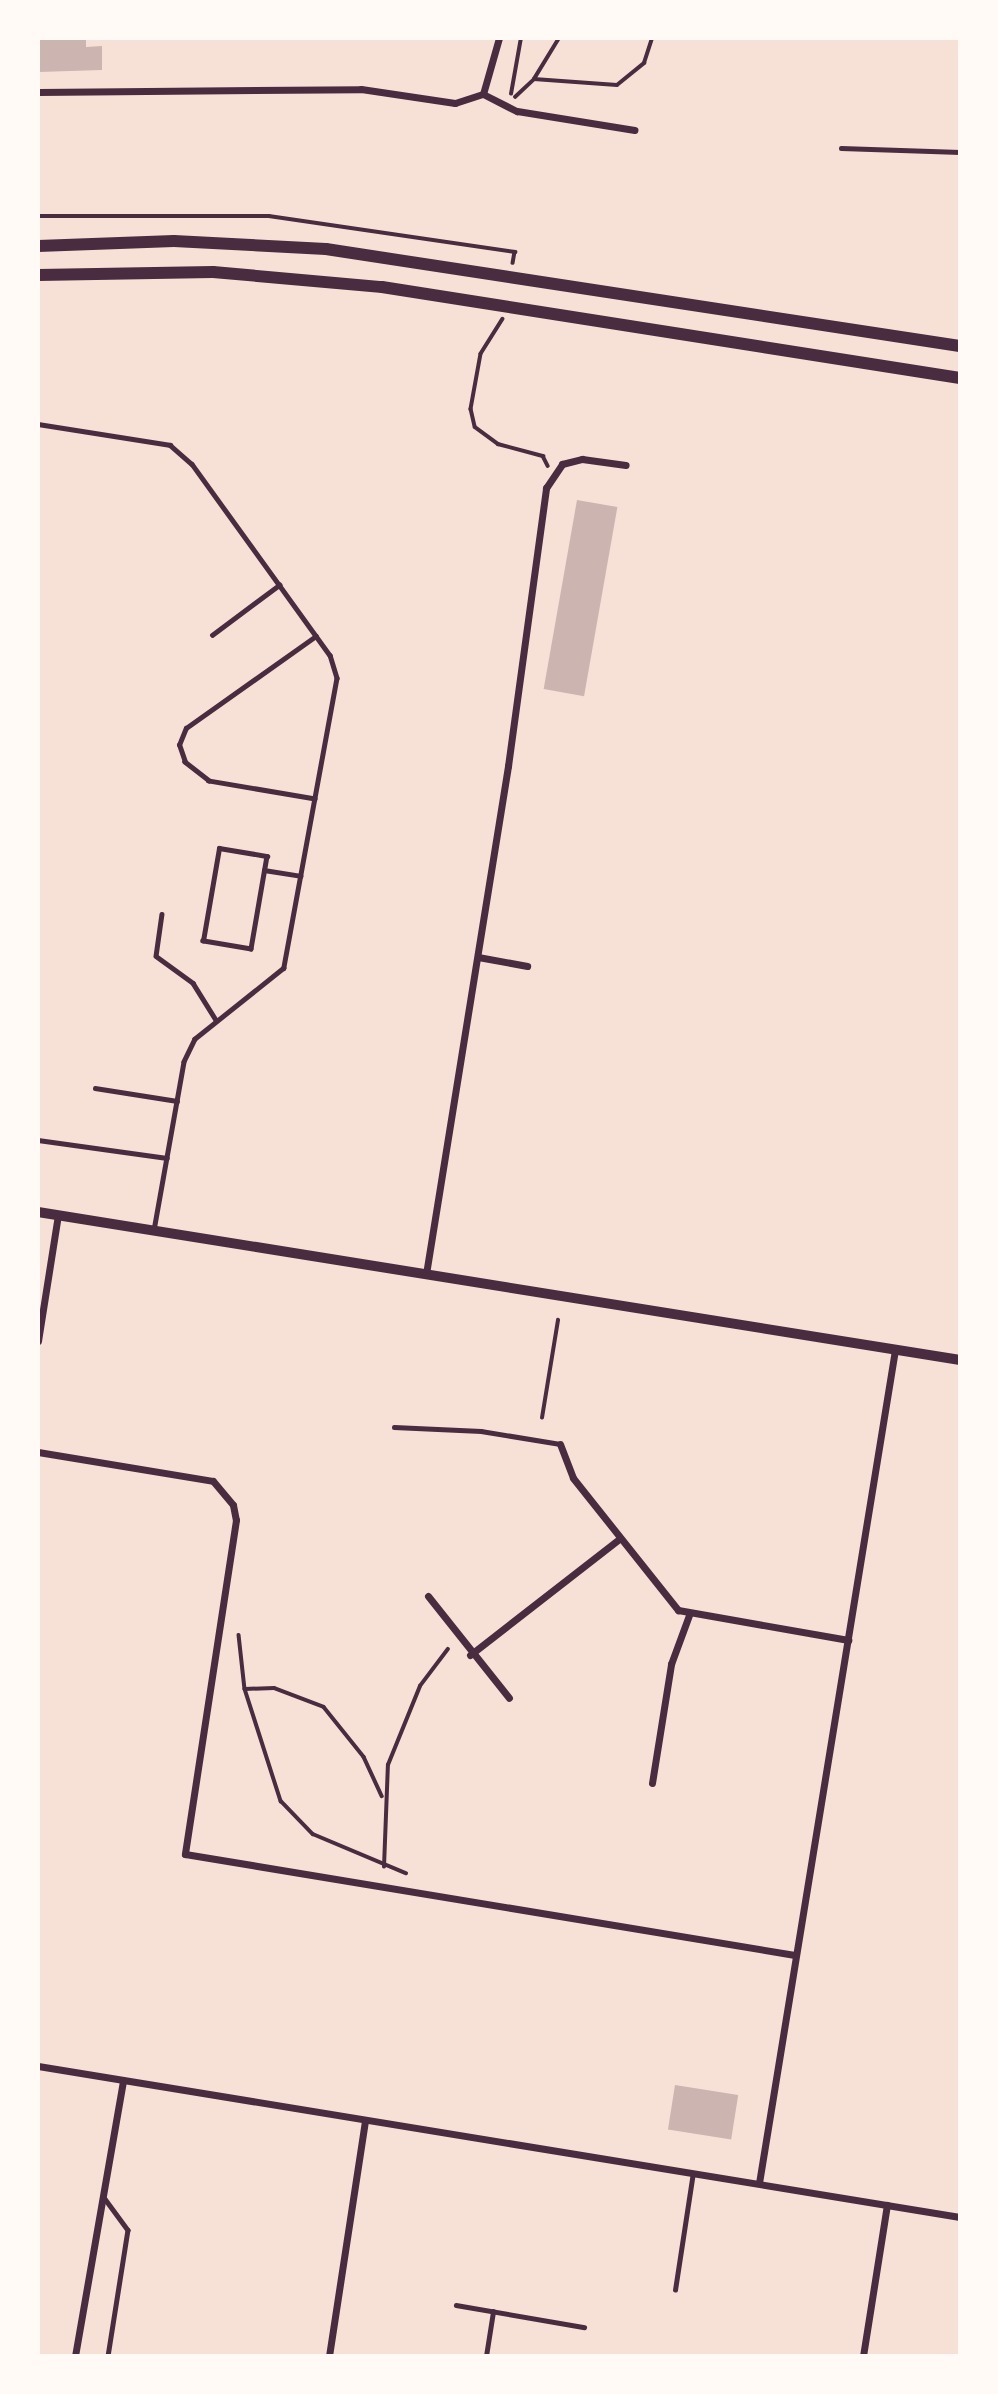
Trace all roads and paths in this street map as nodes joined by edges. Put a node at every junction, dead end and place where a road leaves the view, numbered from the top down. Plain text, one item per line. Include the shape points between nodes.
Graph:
1 (499, 38) edge
2 (521, 38) edge
3 (559, 38) edge
4 (653, 38) edge
5 (534, 79) junction
6 (38, 92) edge
7 (483, 94) junction
8 (634, 130) dead end
9 (841, 148) dead end
10 (960, 152) edge
11 (38, 216) edge
12 (38, 246) edge
13 (515, 252) dead end
14 (38, 275) edge
15 (503, 320) dead end
16 (960, 346) edge
17 (960, 378) edge
18 (38, 424) edge
19 (626, 465) dead end
20 (552, 472) junction
21 (279, 585) junction
22 (212, 635) dead end
23 (316, 636) junction
24 (315, 799) junction
25 (264, 870) junction
26 (301, 876) junction
27 (162, 914) dead end
28 (478, 957) junction
29 (527, 966) dead end
30 (216, 1020) junction
31 (94, 1088) dead end
32 (177, 1101) junction
33 (38, 1140) edge
34 (167, 1158) junction
35 (38, 1212) edge
36 (58, 1214) junction
37 (154, 1231) junction
38 (426, 1274) junction
39 (558, 1320) dead end
40 (38, 1341) edge
41 (895, 1350) junction
42 (960, 1360) edge
43 (542, 1418) dead end
44 (394, 1427) dead end
45 (560, 1444) joint
46 (38, 1452) edge
47 (619, 1539) junction
48 (428, 1596) dead end
49 (689, 1615) junction
50 (239, 1635) dead end
51 (848, 1640) junction
52 (447, 1649) dead end
53 (470, 1655) junction
54 (245, 1689) junction
55 (509, 1698) dead end
56 (652, 1783) dead end
57 (382, 1797) junction
58 (384, 1867) junction
59 (406, 1873) dead end
60 (795, 1955) junction
61 (38, 2066) edge
62 (123, 2080) junction
63 (365, 2121) junction
64 (693, 2172) junction
65 (759, 2183) junction
66 (102, 2195) junction
67 (887, 2205) junction
68 (960, 2217) edge
69 (675, 2290) dead end
70 (456, 2305) dead end
71 (493, 2312) junction
72 (584, 2327) dead end
73 (75, 2356) edge
74 (108, 2356) edge
75 (329, 2356) edge
76 (486, 2356) edge
77 (863, 2356) edge

1 - 7 street
2 - 5 path via 510,100
3 - 5 path
4 - 5 path via 644,63 617,85
6 - 7 street via 361,89 455,103
7 - 8 street via 517,111
9 - 10 lane
11 - 13 path via 269,216
12 - 16 main road via 174,241 326,250
14 - 17 main road via 213,272 382,287
15 - 20 path via 481,354 471,410 475,427 498,444 543,456
18 - 21 lane via 170,445 192,464
19 - 20 street via 582,459
20 - 28 street
21 - 22 lane
21 - 23 lane
23 - 24 lane via 337,678
23 - 24 lane via 186,728 179,745 185,762 209,781
24 - 26 lane
25 - 25 lane via 251,949 203,941 219,848 267,856
25 - 26 lane
26 - 30 lane via 284,968
27 - 30 lane via 156,956 193,983
28 - 29 street
28 - 38 street
30 - 32 lane via 195,1039
31 - 32 lane
32 - 34 lane
33 - 34 lane
34 - 37 lane
35 - 36 street
36 - 37 street
36 - 40 street
37 - 38 street
38 - 41 street
39 - 43 path
41 - 42 street
41 - 51 street
44 - 45 lane via 481,1431
45 - 47 street via 573,1478
46 - 60 street via 214,1481 233,1505 236,1521 185,1854
47 - 49 street via 667,1600
47 - 53 street
48 - 53 street
49 - 51 street
49 - 56 street via 671,1664
50 - 54 path
51 - 60 street
52 - 57 path via 403,1721
53 - 55 street
54 - 57 path via 284,1690 324,1707 364,1757
54 - 58 path via 271,1778 296,1820
57 - 58 path
58 - 59 path
60 - 65 street
61 - 62 street
62 - 63 street
62 - 66 street
63 - 64 street
63 - 75 street
64 - 65 street
64 - 69 lane
65 - 67 street
66 - 73 street
66 - 74 lane via 128,2230
67 - 68 street
67 - 77 street
70 - 71 lane
71 - 72 lane
71 - 76 lane

